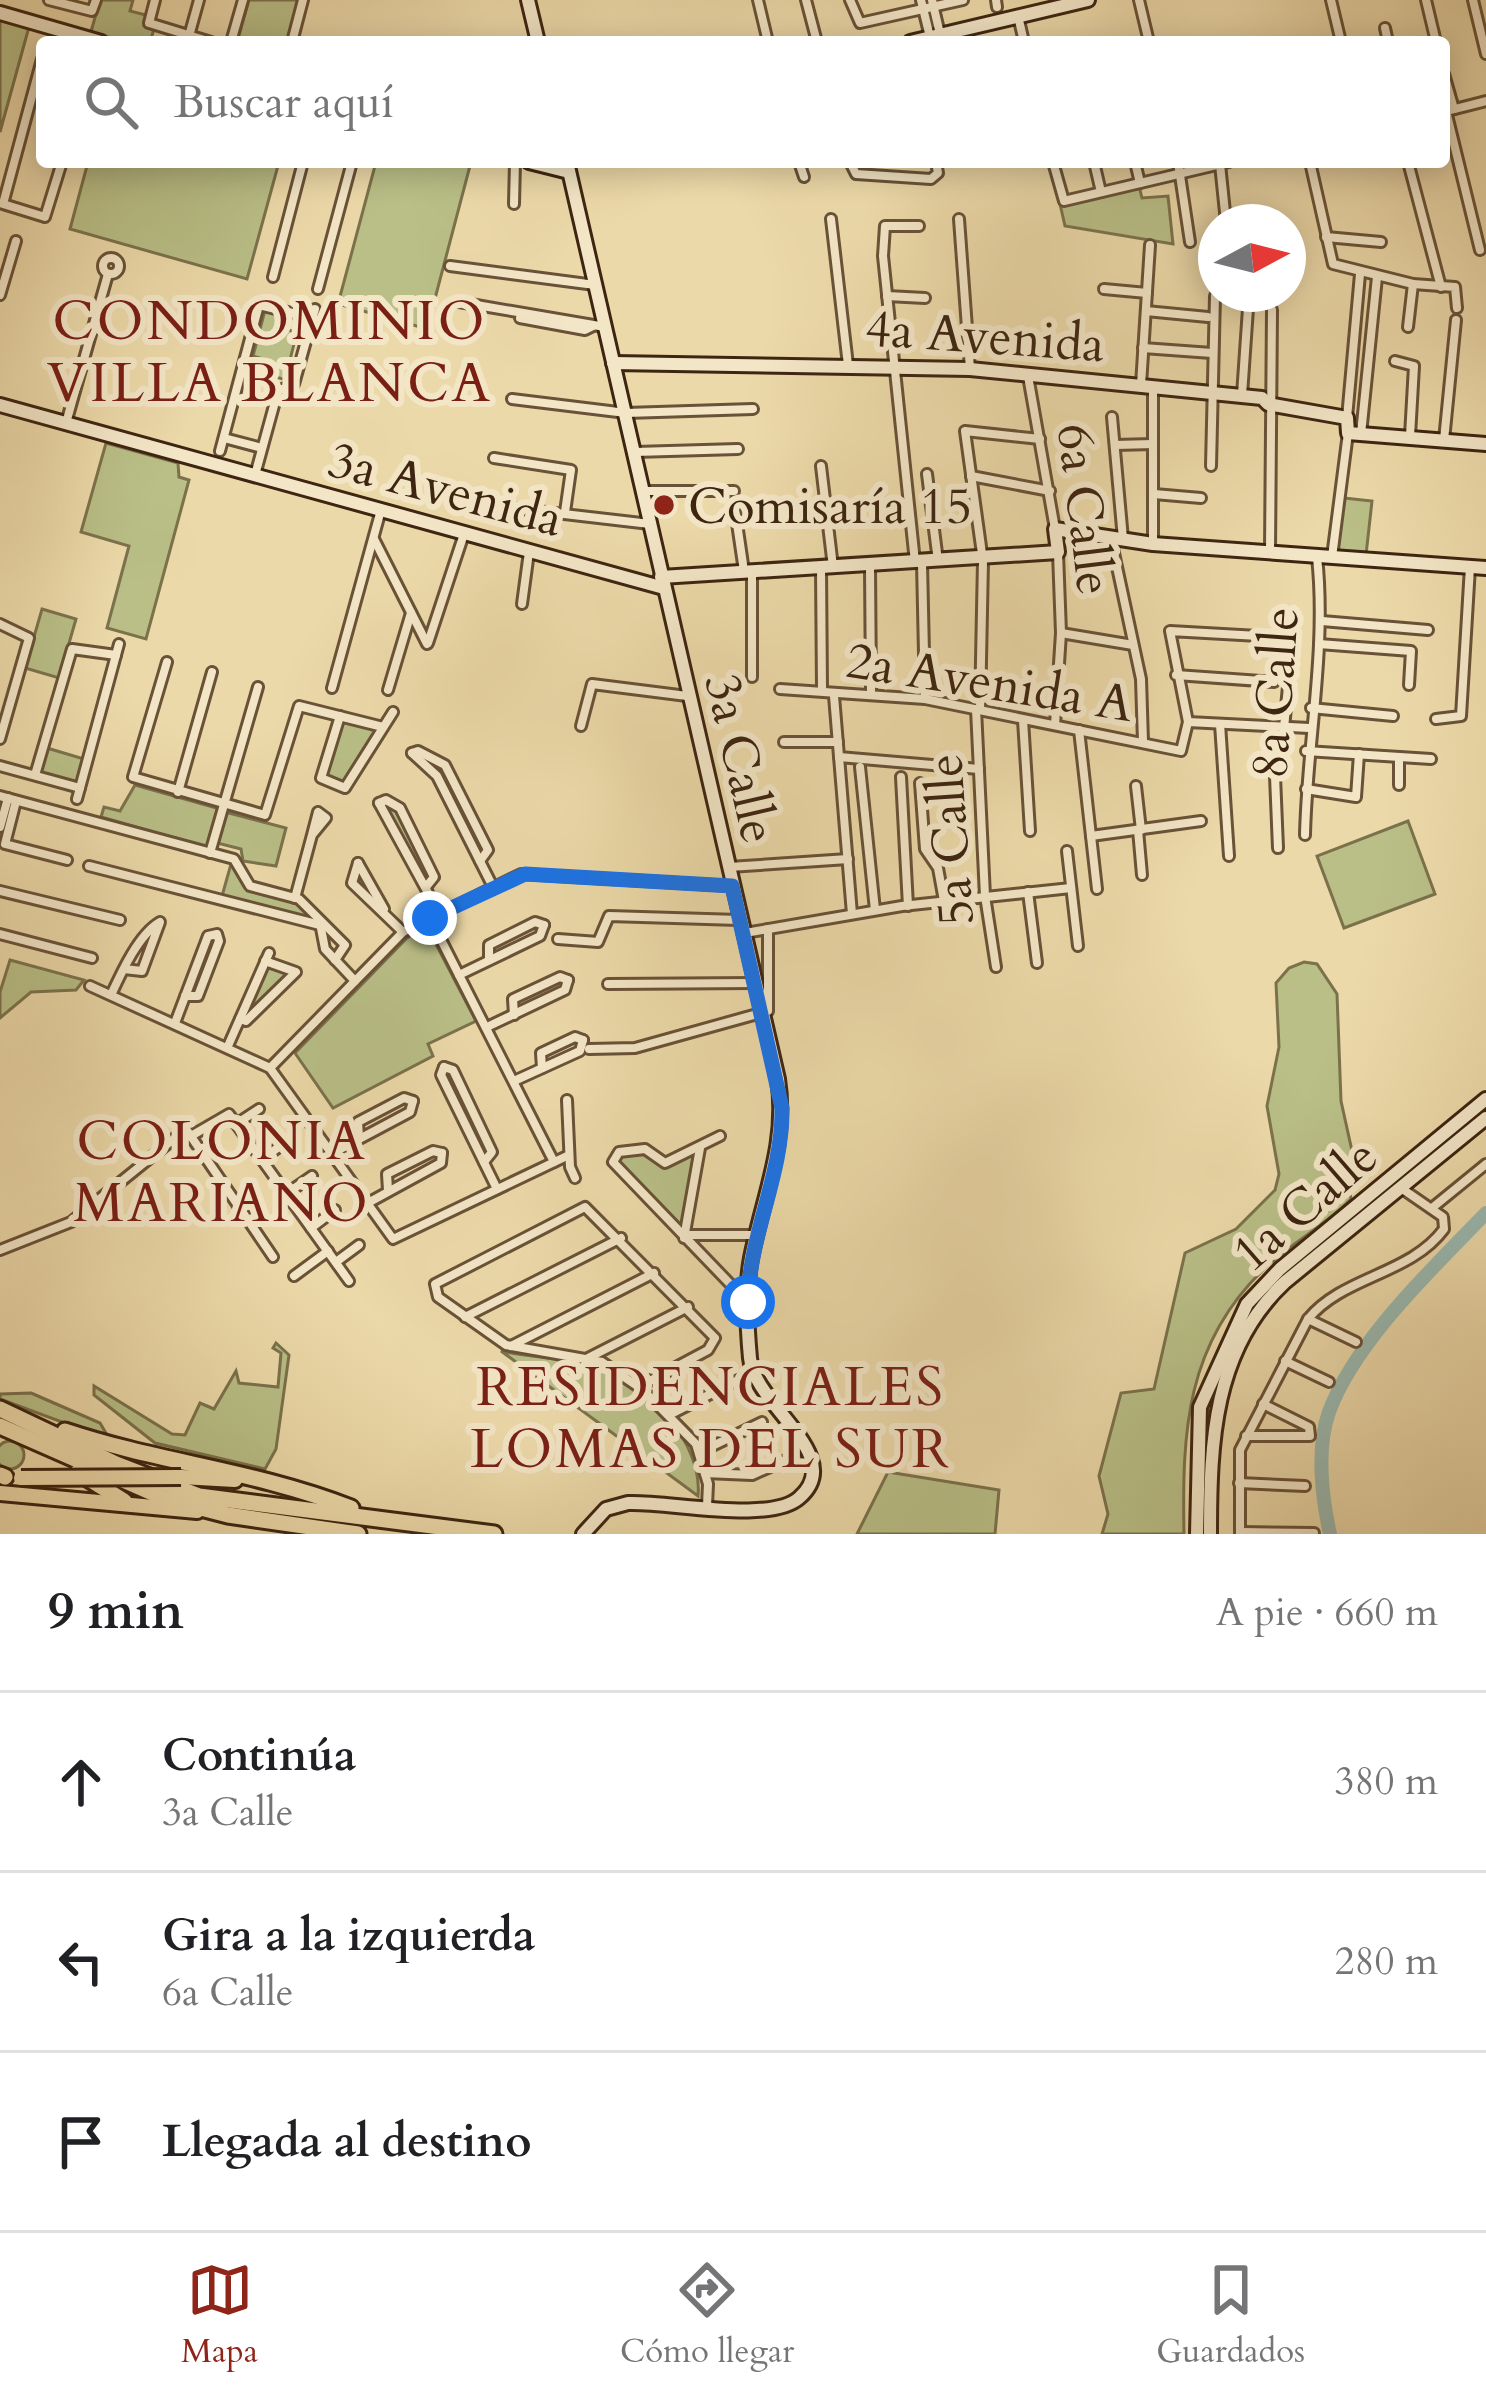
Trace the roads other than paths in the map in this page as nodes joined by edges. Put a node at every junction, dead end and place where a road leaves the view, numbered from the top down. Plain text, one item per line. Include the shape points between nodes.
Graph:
1 (51, 0) edge
2 (154, 0) edge
3 (199, 0) edge
4 (243, 0) edge
5 (303, 0) edge
6 (528, 0) edge
7 (758, 0) edge
8 (806, 0) edge
9 (850, 0) edge
10 (963, 0) edge
11 (1088, 0) edge
12 (1139, 0) edge
13 (1331, 0) edge
14 (1426, 0) edge
15 (1473, 0) edge
16 (928, 4) edge
17 (94, 5) edge
18 (0, 14) edge
19 (1018, 16) junction
20 (1385, 28) dead end
21 (69, 36) edge
22 (189, 36) joint
23 (233, 36) edge
24 (294, 36) edge
25 (537, 36) edge
26 (766, 36) edge
27 (815, 36) edge
28 (935, 36) joint
29 (1023, 36) edge
30 (1148, 36) edge
31 (1340, 36) edge
32 (1387, 36) edge
33 (1435, 36) edge
34 (1486, 54) edge
35 (36, 81) edge
36 (1486, 101) edge
37 (1450, 110) edge
38 (1450, 119) edge
39 (60, 168) edge
40 (301, 168) edge
41 (350, 168) edge
42 (515, 168) edge
43 (568, 168) edge
44 (801, 168) edge
45 (853, 168) edge
46 (894, 168) edge
47 (937, 168) edge
48 (1055, 168) edge
49 (1095, 168) edge
50 (1136, 168) edge
51 (1178, 168) edge
52 (1180, 168) edge
53 (1224, 168) edge
54 (1311, 168) edge
55 (1410, 168) edge
56 (896, 176) junction
57 (804, 177) dead end
58 (1140, 183) junction
59 (1101, 192) junction
60 (514, 204) dead end
61 (1225, 204) edge
62 (831, 219) dead end
63 (959, 219) dead end
64 (919, 226) dead end
65 (1326, 238) junction
66 (16, 241) dead end
67 (1190, 242) dead end
68 (1381, 242) dead end
69 (1150, 245) dead end
70 (1480, 250) dead end
71 (450, 266) dead end
72 (108, 274) dead end
73 (1360, 274) junction
74 (273, 277) dead end
75 (1377, 277) junction
76 (1413, 284) junction
77 (595, 285) junction
78 (1441, 287) junction
79 (318, 289) dead end
80 (1104, 289) dead end
81 (1147, 293) junction
82 (0, 295) edge
83 (887, 296) junction
84 (925, 298) dead end
85 (459, 304) dead end
86 (1457, 308) dead end
87 (1146, 311) junction
88 (1214, 312) edge
89 (1249, 312) edge
90 (1272, 312) edge
91 (1208, 317) dead end
92 (1456, 320) dead end
93 (599, 326) junction
94 (1408, 327) dead end
95 (1143, 348) junction
96 (1212, 353) junction
97 (1395, 361) dead end
98 (614, 363) junction
99 (848, 364) junction
100 (894, 365) junction
101 (970, 369) junction
102 (1028, 376) junction
103 (1147, 385) junction
104 (1209, 392) junction
105 (1242, 395) junction
106 (512, 399) dead end
107 (1268, 404) junction
108 (0, 405) edge
109 (753, 409) dead end
110 (626, 413) junction
111 (1112, 417) dead end
112 (66, 423) junction
113 (1352, 428) junction
114 (1410, 436) junction
115 (224, 438) junction
116 (1040, 440) junction
117 (1444, 440) junction
118 (1153, 444) junction
119 (1486, 444) edge
120 (1114, 445) junction
121 (262, 448) junction
122 (738, 449) dead end
123 (220, 452) dead end
124 (634, 452) junction
125 (494, 458) dead end
126 (820, 466) dead end
127 (1211, 466) dead end
128 (928, 474) dead end
129 (254, 476) junction
130 (971, 476) junction
131 (642, 490) junction
132 (734, 490) dead end
133 (1050, 490) junction
134 (1154, 494) junction
135 (1202, 498) dead end
136 (734, 503) dead end
137 (486, 505) dead end
138 (381, 510) junction
139 (565, 512) junction
140 (650, 524) junction
141 (1055, 529) junction
142 (464, 534) junction
143 (1117, 538) junction
144 (374, 539) junction
145 (1153, 544) junction
146 (529, 552) junction
147 (1058, 552) junction
148 (1270, 553) junction
149 (1324, 556) junction
150 (983, 561) junction
151 (918, 563) junction
152 (938, 563) junction
153 (870, 567) junction
154 (1470, 567) junction
155 (827, 568) junction
156 (1486, 568) edge
157 (748, 573) junction
158 (662, 582) junction
159 (523, 604) dead end
160 (411, 611) junction
161 (1322, 622) junction
162 (0, 624) edge
163 (1428, 631) dead end
164 (1061, 633) junction
165 (1293, 634) dead end
166 (1275, 637) dead end
167 (119, 644) dead end
168 (1319, 644) junction
169 (1133, 645) junction
170 (116, 655) junction
171 (166, 662) dead end
172 (212, 672) dead end
173 (1176, 675) junction
174 (752, 677) dead end
175 (1274, 682) dead end
176 (1409, 685) dead end
177 (258, 687) dead end
178 (332, 688) dead end
179 (780, 689) dead end
180 (822, 689) junction
181 (388, 690) dead end
182 (871, 691) junction
183 (687, 696) junction
184 (834, 696) dead end
185 (925, 699) junction
186 (1311, 708) junction
187 (978, 709) junction
188 (393, 712) dead end
189 (340, 716) junction
190 (1393, 716) dead end
191 (1436, 718) dead end
192 (1023, 720) junction
193 (1188, 722) junction
194 (1220, 724) junction
195 (1055, 725) junction
196 (581, 726) dead end
197 (383, 728) junction
198 (1278, 728) junction
199 (1309, 728) junction
200 (1079, 730) junction
201 (0, 739) edge
202 (784, 742) dead end
203 (838, 742) junction
204 (1143, 742) junction
205 (1306, 752) junction
206 (1359, 754) junction
207 (839, 757) junction
208 (1399, 757) junction
209 (1431, 759) dead end
210 (0, 766) edge
211 (860, 767) dead end
212 (979, 769) junction
213 (34, 776) junction
214 (901, 777) dead end
215 (920, 783) dead end
216 (1399, 785) dead end
217 (1136, 786) dead end
218 (1306, 789) junction
219 (178, 792) junction
220 (8, 798) edge
221 (224, 805) junction
222 (1201, 821) dead end
223 (0, 827) edge
224 (1139, 830) junction
225 (1030, 832) dead end
226 (312, 835) dead end
227 (1305, 835) dead end
228 (1091, 836) junction
229 (1279, 848) dead end
230 (1067, 851) dead end
231 (210, 853) junction
232 (1229, 856) dead end
233 (848, 859) junction
234 (67, 860) dead end
235 (480, 860) junction
236 (89, 866) dead end
237 (727, 867) junction
238 (1142, 875) dead end
239 (732, 886) junction
240 (426, 887) junction
241 (493, 887) junction
242 (1071, 888) junction
243 (1097, 889) dead end
244 (1028, 892) junction
245 (1, 894) edge
246 (985, 896) junction
247 (295, 898) junction
248 (944, 901) junction
249 (908, 906) junction
250 (875, 910) junction
251 (852, 914) junction
252 (435, 916) junction
253 (120, 920) dead end
254 (390, 920) junction
255 (320, 922) junction
256 (741, 926) junction
257 (768, 928) junction
258 (403, 932) junction
259 (0, 934) edge
260 (558, 939) dead end
261 (1078, 946) dead end
262 (92, 958) dead end
263 (335, 960) junction
264 (489, 960) junction
265 (1037, 963) dead end
266 (996, 967) dead end
267 (124, 969) junction
268 (459, 975) junction
269 (355, 981) junction
270 (755, 983) junction
271 (608, 984) dead end
272 (90, 986) dead end
273 (111, 995) junction
274 (185, 996) junction
275 (763, 1013) junction
276 (514, 1015) junction
277 (240, 1019) junction
278 (175, 1023) junction
279 (487, 1028) junction
280 (228, 1046) junction
281 (589, 1048) dead end
282 (270, 1068) junction
283 (542, 1069) junction
284 (514, 1081) junction
285 (1486, 1099) edge
286 (567, 1100) dead end
287 (259, 1109) dead end
288 (1486, 1118) edge
289 (236, 1124) junction
290 (189, 1132) junction
291 (720, 1136) dead end
292 (359, 1137) junction
293 (286, 1142) dead end
294 (700, 1146) junction
295 (688, 1152) junction
296 (331, 1154) junction
297 (569, 1155) junction
298 (262, 1159) junction
299 (484, 1162) junction
300 (554, 1162) junction
301 (1486, 1164) edge
302 (697, 1165) junction
303 (312, 1176) dead end
304 (575, 1178) dead end
305 (1401, 1188) junction
306 (497, 1189) junction
307 (388, 1190) junction
308 (286, 1194) junction
309 (366, 1204) junction
310 (1432, 1208) junction
311 (335, 1210) dead end
312 (311, 1228) junction
313 (756, 1235) junction
314 (684, 1236) junction
315 (620, 1238) junction
316 (359, 1245) dead end
317 (0, 1250) edge
318 (328, 1251) junction
319 (274, 1257) dead end
320 (335, 1262) junction
321 (654, 1273) junction
322 (294, 1276) dead end
323 (349, 1281) dead end
324 (735, 1289) dead end
325 (688, 1307) junction
326 (465, 1317) junction
327 (1308, 1319) junction
328 (1356, 1342) dead end
329 (510, 1346) junction
330 (612, 1346) junction
331 (587, 1359) junction
332 (1285, 1361) junction
333 (610, 1366) junction
334 (740, 1379) dead end
335 (1329, 1382) dead end
336 (646, 1383) dead end
337 (1263, 1404) junction
338 (0, 1409) edge
339 (671, 1414) junction
340 (762, 1421) dead end
341 (5, 1430) edge
342 (1246, 1436) junction
343 (700, 1452) junction
344 (58, 1454) junction
345 (795, 1456) dead end
346 (705, 1473) junction
347 (5, 1480) edge
348 (1239, 1484) junction
349 (1305, 1486) dead end
350 (124, 1501) junction
351 (707, 1506) junction
352 (351, 1508) junction
353 (208, 1512) junction
354 (297, 1524) junction
355 (596, 1527) edge
356 (457, 1528) junction
357 (1240, 1533) edge
358 (1314, 1533) edge
359 (323, 1534) edge
360 (358, 1534) edge
361 (494, 1534) edge
362 (583, 1534) edge
363 (1196, 1534) edge
364 (1210, 1534) edge

1 - 17 street
2 - 22 street via 149,23
3 - 22 street
4 - 23 street
5 - 24 street
6 - 25 main road
7 - 26 street
8 - 27 street
9 - 16 street via 860,22
10 - 16 street
11 - 19 main road
12 - 30 street
13 - 31 street
14 - 33 street
15 - 34 street
16 - 28 street
18 - 21 main road
19 - 28 main road
19 - 29 street
20 - 32 street
35 - 39 street via 3,205 45,217
36 - 37 street
38 - 70 street
40 - 74 street
41 - 79 street
42 - 60 street
43 - 77 main road, 3a Calle
44 - 57 street
45 - 56 street
46 - 56 street
47 - 56 street via 931,179
48 - 59 street via 1064,201
49 - 59 street
50 - 58 street
51 - 58 street
52 - 67 street
53 - 61 street
54 - 65 street
55 - 78 street
58 - 59 street
62 - 99 street
63 - 101 street
64 - 83 street via 887,226
65 - 68 street
65 - 73 street via 1333,264
66 - 82 street
69 - 81 street
71 - 77 street
72 - 112 street
73 - 75 street
73 - 113 street, 8a Calle
75 - 76 street
75 - 113 street
76 - 78 street
76 - 94 street
77 - 93 main road, 3a Calle
78 - 86 street via 1458,289
80 - 81 street
81 - 87 street
83 - 84 street
83 - 100 street
85 - 93 street
87 - 91 street
87 - 95 street
88 - 96 street
89 - 105 street
90 - 107 street
92 - 117 street
93 - 98 main road, 3a Calle
95 - 96 street
95 - 103 street
96 - 104 street
97 - 114 street via 1414,366
98 - 99 main road, 4a Avenida
98 - 110 main road, 3a Calle
99 - 100 main road, 4a Avenida
100 - 101 main road, 4a Avenida
100 - 151 street
101 - 102 main road, 4a Avenida
102 - 103 main road, 4a Avenida
102 - 116 street, 6a Calle
103 - 104 main road, 4a Avenida
103 - 118 street
104 - 105 main road, 4a Avenida
104 - 127 street
105 - 107 main road, 4a Avenida
106 - 110 street
107 - 113 main road, 4a Avenida
107 - 148 street
108 - 112 main road, 3a Avenida
109 - 110 street
110 - 124 main road, 3a Calle
111 - 120 street
112 - 129 main road, 3a Avenida
113 - 114 main road, 4a Avenida
113 - 149 street, 8a Calle
114 - 117 main road, 4a Avenida
115 - 121 street
115 - 121 street via 260,305 314,313 294,384 279,390
115 - 123 street
116 - 130 street, 5a Calle via 965,431
116 - 133 street, 6a Calle
117 - 119 main road, 4a Avenida
118 - 120 street
118 - 134 street
120 - 143 street
121 - 129 street
122 - 124 street
124 - 131 main road, 3a Calle
125 - 139 street via 571,470
126 - 155 street
128 - 152 street
129 - 138 main road, 3a Avenida
130 - 133 street
130 - 150 street, 5a Calle
131 - 132 street
131 - 140 main road, 3a Calle
133 - 141 street, 6a Calle
134 - 135 street
134 - 145 street
136 - 157 street
137 - 139 street
138 - 142 main road, 3a Avenida
138 - 144 street
139 - 140 street
140 - 158 main road, 3a Calle
141 - 143 main road
141 - 147 main road, 6a Calle
142 - 146 main road, 3a Avenida
142 - 160 street via 427,644
143 - 145 main road
143 - 169 street
144 - 160 street
144 - 178 street
145 - 148 main road
146 - 158 main road, 3a Avenida
146 - 159 street
147 - 150 main road, 3a Avenida
147 - 164 street, 6a Calle
148 - 149 main road
149 - 154 main road
149 - 161 street, 8a Calle
150 - 152 main road, 3a Avenida
150 - 187 street, 5a Calle
151 - 152 main road, 3a Avenida
151 - 153 main road, 3a Avenida
151 - 185 street
153 - 155 main road, 3a Avenida
153 - 182 street
154 - 156 main road
154 - 191 street via 1461,716
155 - 157 main road, 3a Avenida
155 - 180 street
157 - 158 main road, 3a Avenida
157 - 174 street
158 - 183 main road, 3a Calle
160 - 181 street
161 - 163 street
161 - 168 street, 8a Calle
162 - 201 street via 28,636
164 - 169 street
164 - 195 street, 6a Calle
165 - 198 street
166 - 173 street via 1172,628
167 - 170 street
168 - 176 street via 1410,650
168 - 186 street, 8a Calle
169 - 204 street
170 - 213 street via 73,648
170 - 213 street via 79,794
171 - 219 street via 133,777
172 - 219 street
173 - 175 street
173 - 193 street
177 - 221 street
179 - 180 street, 2a Avenida A
180 - 182 street, 2a Avenida A
182 - 185 street, 2a Avenida A
183 - 196 street via 592,684
183 - 237 main road, 3a Calle
184 - 203 street
185 - 187 street, 2a Avenida A
186 - 190 street
186 - 199 street, 8a Calle
187 - 192 street, 2a Avenida A
187 - 212 street, 5a Calle
188 - 197 street
189 - 197 street
189 - 197 street via 321,778 343,788
189 - 221 street via 298,707 266,814
192 - 195 street, 2a Avenida A
192 - 225 street
193 - 194 street
193 - 204 street, 2a Avenida A via 1186,748
194 - 198 street
194 - 232 street
195 - 200 street, 2a Avenida A
198 - 199 street
198 - 229 street
199 - 205 street, 8a Calle
200 - 204 street, 2a Avenida A
200 - 228 street
202 - 203 street
203 - 207 street
205 - 206 street
205 - 218 street, 8a Calle
206 - 208 street
206 - 218 street via 1356,796
207 - 212 street
207 - 233 street
208 - 209 street
208 - 216 street
210 - 213 street
211 - 250 street
212 - 246 street, 5a Calle
214 - 249 street
215 - 248 street via 926,850
217 - 224 street
218 - 227 street, 8a Calle
219 - 221 street
220 - 223 street
220 - 231 street
220 - 234 street via 5,844
221 - 231 street
222 - 224 street
224 - 228 street
224 - 238 street
226 - 247 street
228 - 243 street
230 - 242 street
231 - 247 street via 234,859 250,886
233 - 237 street
233 - 251 street
235 - 235 street via 436,776 411,758 414,751 446,765 487,849
235 - 241 street
236 - 255 street
237 - 239 main road, 3a Calle
239 - 241 street via 529,873
239 - 256 main road, 3a Calle
240 - 240 street via 380,808 382,800 400,808 434,877
240 - 252 street
241 - 252 street
242 - 244 street
242 - 261 street
244 - 246 street
244 - 265 street
245 - 253 street
246 - 248 street
246 - 266 street, 5a Calle
247 - 255 street
248 - 249 street
249 - 250 street
250 - 251 street
251 - 257 street
252 - 258 street
252 - 268 street
254 - 254 street via 352,883 356,862 358,863
254 - 258 street
255 - 263 street
255 - 263 street via 346,945
256 - 257 street
256 - 260 street via 609,916 598,942
256 - 270 main road, 3a Calle
257 - 275 street via 771,1008
258 - 269 street
259 - 262 street
263 - 269 street
264 - 264 street via 489,945 535,922 544,926 543,935
264 - 268 street
267 - 267 street via 155,922 160,922 142,971
267 - 273 street
268 - 279 street
269 - 282 street
270 - 271 street
270 - 275 main road, 3a Calle
272 - 273 street
273 - 278 street
274 - 274 street via 208,936 215,933 199,994
274 - 278 street
275 - 281 street via 635,1048
275 - 313 main road, 3a Calle via 782,1130
276 - 276 street via 513,999 560,976 568,980 565,991
276 - 279 street
277 - 277 street via 267,957 296,972 246,1022
277 - 280 street
278 - 280 street
279 - 284 street
280 - 282 street
282 - 296 street
283 - 283 street via 580,1051 583,1040 541,1054
283 - 284 street
284 - 300 street
285 - 363 main road, 1a Calle via 1247,1304 1200,1407
286 - 297 street
287 - 289 street
288 - 305 main road, 1a Calle
289 - 290 street via 229,1114
289 - 298 street
290 - 317 street via 71,1222
290 - 319 street
291 - 294 street
292 - 292 street via 358,1122 404,1098 413,1101 410,1112
292 - 296 street
293 - 298 street
294 - 295 street
294 - 302 street
295 - 302 street
295 - 314 street via 664,1163 645,1149 613,1158
296 - 309 street
297 - 300 street
297 - 304 street
298 - 308 street
299 - 299 street via 441,1075 443,1067 453,1070 492,1151
299 - 306 street
300 - 306 street
301 - 310 street
302 - 314 street
303 - 308 street
305 - 310 street
305 - 364 main road, 1a Calle via 1261,1309 1214,1412
306 - 309 street via 394,1239
307 - 307 street via 387,1174 433,1150 442,1154 439,1164
307 - 309 street
308 - 312 street
310 - 327 street via 1445,1223 1433,1243 1323,1300
311 - 312 street
312 - 318 street
313 - 314 street
313 - 351 main road, 3a Calle via 748,1276 753,1375 807,1444 813,1472 802,1495 782,1506
314 - 324 street
315 - 321 street
315 - 326 street
315 - 326 street via 581,1206 448,1273 434,1287
316 - 320 street
318 - 320 street
318 - 322 street
320 - 323 street
321 - 325 street
321 - 329 street
325 - 330 street
325 - 336 street via 715,1342
326 - 329 street
327 - 328 street
327 - 332 street
329 - 331 street
330 - 331 street
330 - 333 street
331 - 333 street
332 - 335 street
332 - 337 street
333 - 339 street
334 - 339 street
337 - 342 street
337 - 342 street via 1311,1435
338 - 352 highway via 122,1450 280,1480
338 - 356 highway via 200,1496
339 - 343 street
340 - 343 street
341 - 344 highway
342 - 348 street
343 - 346 street
344 - 350 highway
344 - 353 highway
345 - 346 street via 752,1475
346 - 351 street
347 - 350 main road
347 - 352 main road, bridge via 227,1478
348 - 349 street
348 - 357 street
350 - 353 main road
351 - 355 main road, 3a Calle via 628,1503 606,1509
352 - 356 main road
353 - 354 highway
354 - 359 main road
354 - 360 highway
355 - 362 main road, 3a Calle
356 - 361 highway
357 - 358 street

